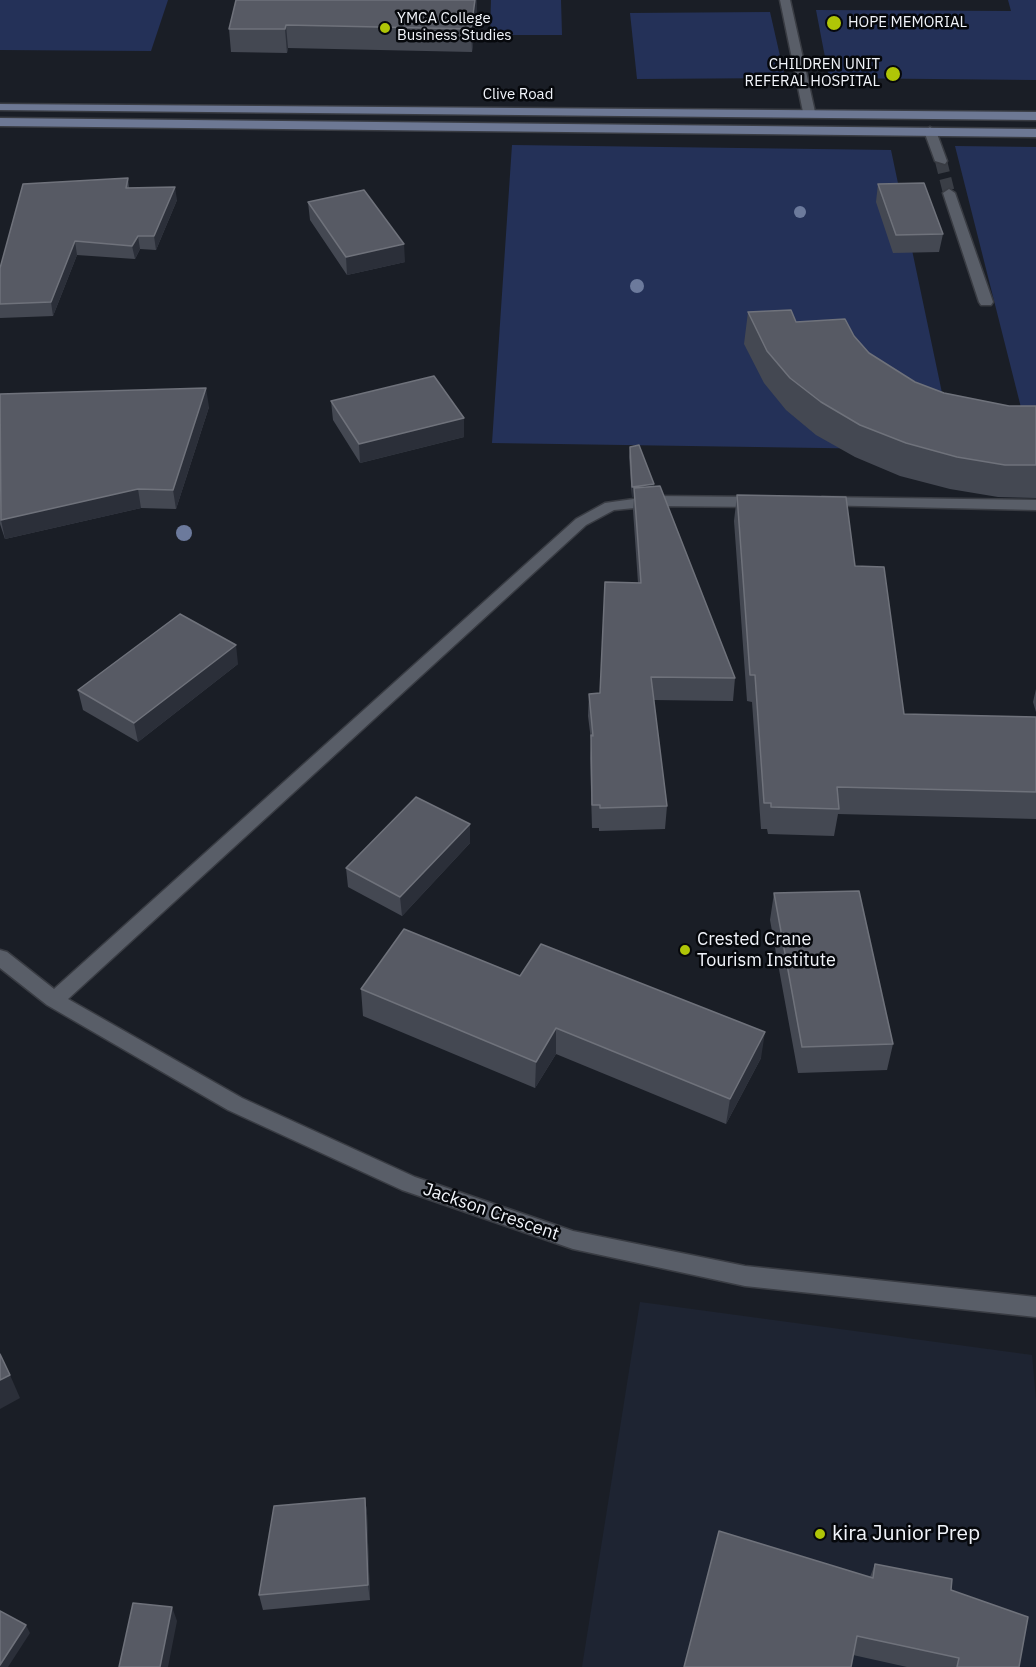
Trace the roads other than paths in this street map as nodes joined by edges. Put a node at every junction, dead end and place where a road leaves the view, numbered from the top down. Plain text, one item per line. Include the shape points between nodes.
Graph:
1 (786, 0) edge
2 (0, 106) edge
3 (809, 112) junction
4 (1036, 116) edge
5 (0, 122) edge
6 (930, 131) junction
7 (1036, 133) edge
8 (941, 161) tunnel mouth
9 (949, 193) tunnel mouth
10 (986, 302) dead end
11 (774, 502) edge
12 (810, 502) edge
13 (1036, 505) edge
14 (0, 957) edge
15 (54, 999) junction
16 (1036, 1307) edge

1 - 3 street
2 - 3 street, Clive Road
3 - 4 street, Clive Road
5 - 6 street, Clive Road
6 - 7 street, Clive Road
6 - 8 street
9 - 10 street
11 - 15 street via 655,501 610,506 581,522
12 - 13 street
14 - 15 street, Jackson Crescent
15 - 16 street, Jackson Crescent via 257,1114 409,1184 573,1240 745,1276

